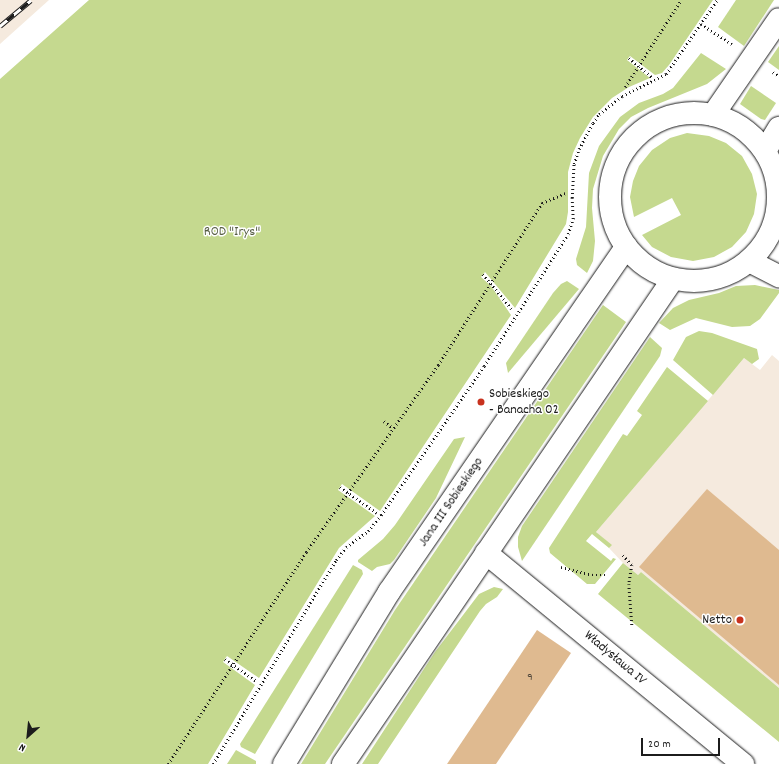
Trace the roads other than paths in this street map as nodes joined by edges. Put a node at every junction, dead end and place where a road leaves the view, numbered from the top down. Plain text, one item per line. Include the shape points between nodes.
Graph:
1 (779, 19) edge
2 (713, 115) junction
3 (779, 128) edge
4 (765, 151) junction
5 (777, 225) edge
6 (626, 246) junction
7 (749, 262) junction
8 (779, 276) edge
9 (673, 279) junction
10 (486, 553) junction
11 (284, 764) edge
12 (343, 764) edge
13 (743, 764) edge

1 - 2 street
2 - 4 street via 734,122 751,134
2 - 6 street via 680,114 664,118 649,126 626,148 618,161 612,182 610,205 616,227
3 - 4 street
4 - 5 street via 775,173 779,198
5 - 7 street
6 - 9 street via 639,261
6 - 11 street, Jana III Sobieskiego via 389,592
7 - 8 street
7 - 9 street via 713,279 693,282
9 - 10 street
10 - 12 street
10 - 13 street, Władysława IV

